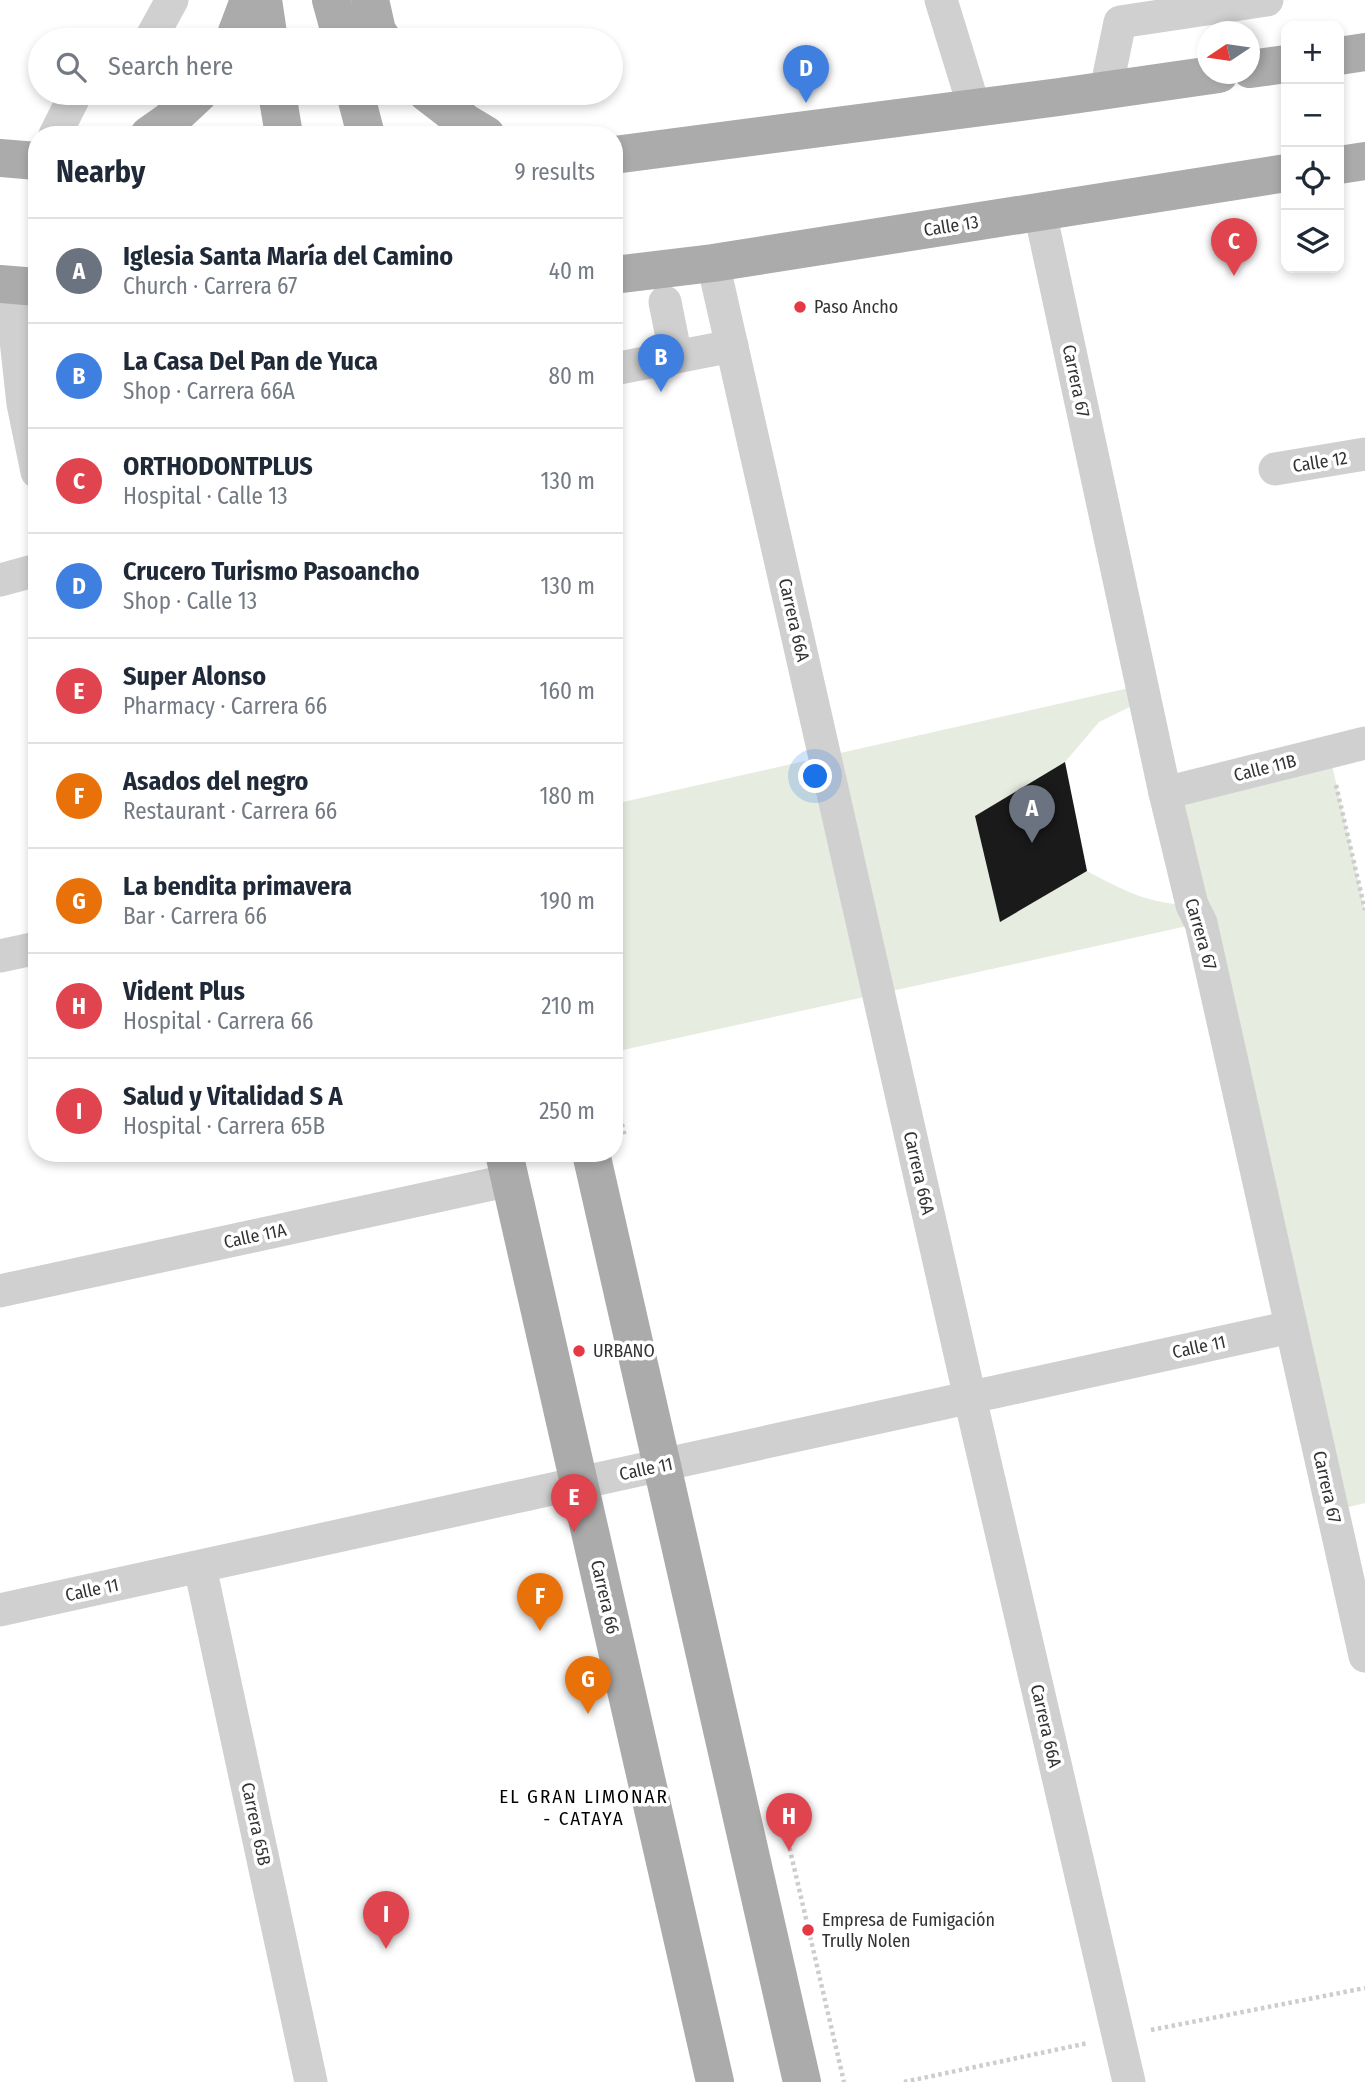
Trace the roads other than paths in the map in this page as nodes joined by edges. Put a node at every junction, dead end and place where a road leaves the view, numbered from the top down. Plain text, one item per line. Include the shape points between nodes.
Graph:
1 (172, 0) edge
2 (249, 0) edge
3 (263, 0) edge
4 (331, 0) edge
5 (370, 0) edge
6 (941, 0) edge
7 (1267, 0) edge
8 (157, 28) edge
9 (238, 28) edge
10 (267, 28) edge
11 (339, 28) edge
12 (376, 28) edge
13 (1365, 52) edge
14 (1344, 55) edge
15 (1281, 65) edge
16 (1260, 68) edge
17 (1197, 77) edge
18 (1107, 90) junction
19 (70, 105) edge
20 (186, 105) edge
21 (279, 105) edge
22 (358, 105) edge
23 (443, 105) edge
24 (974, 107) junction
25 (60, 126) edge
26 (162, 126) edge
27 (282, 126) edge
28 (364, 126) edge
29 (471, 126) edge
30 (623, 154) edge
31 (0, 158) edge
32 (28, 161) edge
33 (1365, 161) edge
34 (1344, 164) edge
35 (1281, 174) edge
36 (1040, 212) junction
37 (713, 263) junction
38 (623, 274) edge
39 (16, 285) edge
40 (665, 302) dead end
41 (732, 346) junction
42 (676, 357) junction
43 (623, 367) edge
44 (28, 428) edge
45 (1365, 454) edge
46 (1275, 469) dead end
47 (28, 572) edge
48 (0, 580) edge
49 (1365, 743) edge
50 (1166, 793) junction
51 (28, 950) edge
52 (0, 956) edge
53 (593, 1162) edge
54 (508, 1167) edge
55 (0, 1291) edge
56 (1291, 1327) junction
57 (970, 1398) junction
58 (662, 1465) junction
59 (579, 1483) junction
60 (200, 1567) junction
61 (0, 1611) edge
62 (1365, 1656) edge
63 (311, 2082) edge
64 (715, 2082) edge
65 (802, 2082) edge
66 (1129, 2082) edge

1 - 8 street
2 - 9 main road
3 - 10 main road
4 - 11 main road
5 - 12 main road
6 - 24 street
7 - 18 street via 1119,22
13 - 14 main road
15 - 16 main road
17 - 18 main road
18 - 24 main road
19 - 25 street
20 - 26 main road
21 - 27 main road
22 - 28 main road
23 - 29 main road
24 - 30 main road
31 - 32 main road
33 - 34 main road
35 - 36 main road, Calle 13
36 - 37 main road, Calle 13
36 - 50 street, Carrera 67
37 - 38 main road, Calle 13
37 - 41 street, Carrera 66A
39 - 44 street
40 - 42 street
41 - 42 street
41 - 57 street, Carrera 66A
42 - 43 street
45 - 46 street, Calle 12
47 - 48 street
49 - 50 street, Calle 11B
50 - 56 street, Carrera 67 via 1192,905 1201,923
51 - 52 street
53 - 58 main road
54 - 55 street, Calle 11A
54 - 59 main road, Carrera 66
56 - 57 street, Calle 11
56 - 62 street, Carrera 67
57 - 58 street, Calle 11
57 - 66 street, Carrera 66A
58 - 59 street, Calle 11
58 - 65 main road
59 - 60 street, Calle 11
59 - 64 main road, Carrera 66
60 - 61 street, Calle 11
60 - 63 street, Carrera 65B

